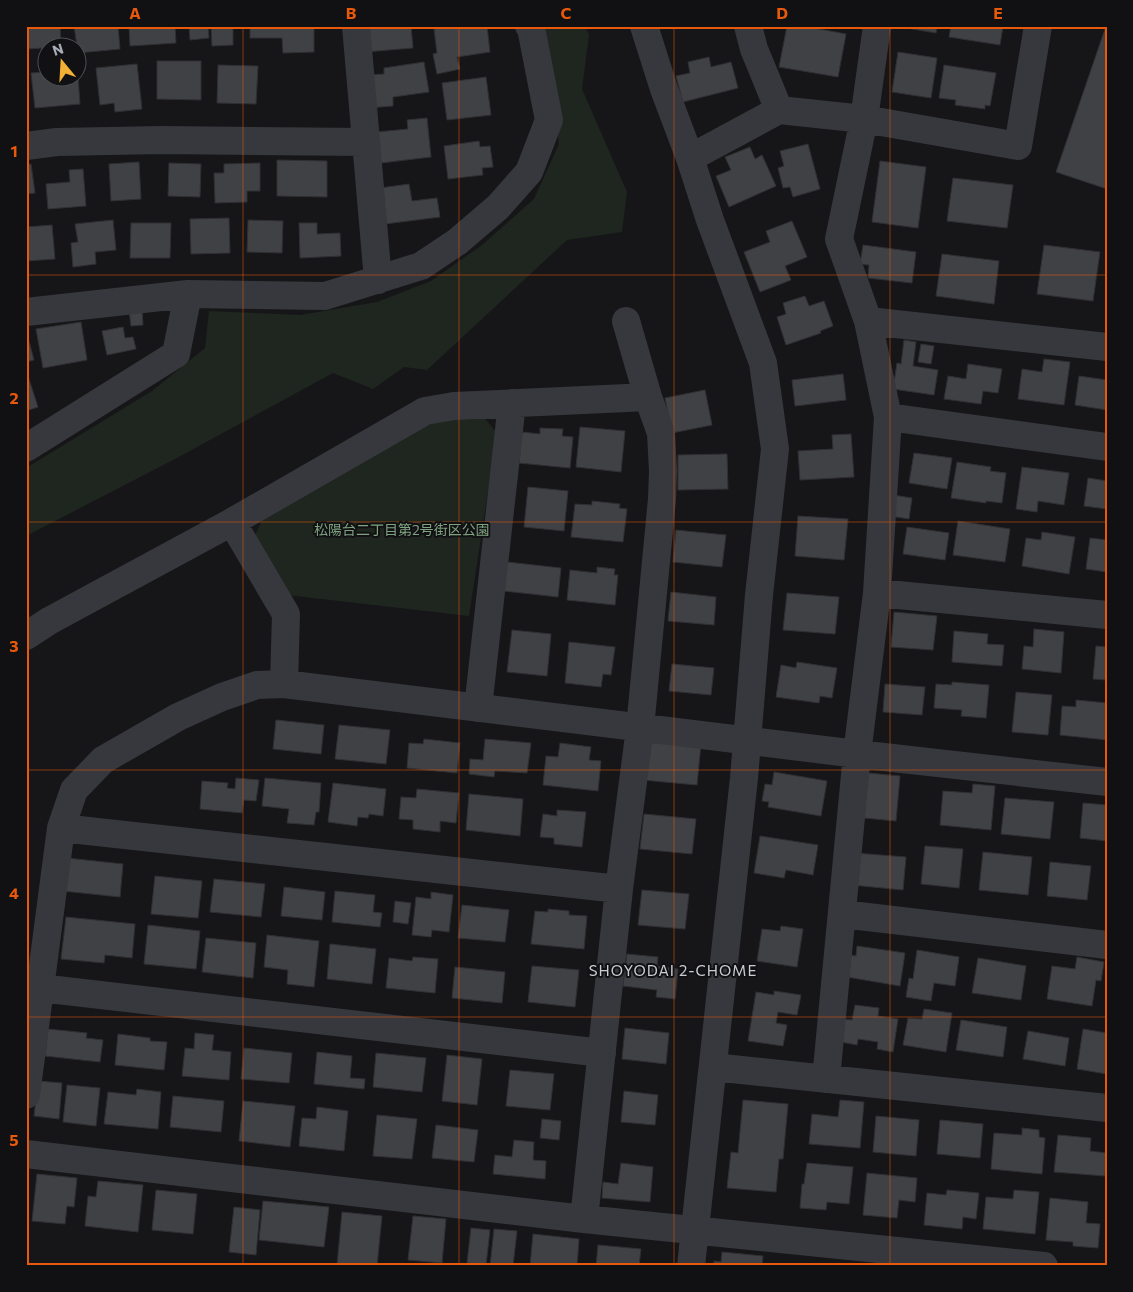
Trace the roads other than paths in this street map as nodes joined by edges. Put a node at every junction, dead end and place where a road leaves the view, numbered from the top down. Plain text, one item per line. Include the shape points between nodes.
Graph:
1 (356, 26) edge
2 (529, 26) edge
3 (644, 26) edge
4 (748, 26) edge
5 (877, 26) edge
6 (1038, 26) edge
7 (779, 110) junction
8 (864, 118) junction
9 (366, 142) junction
10 (26, 146) edge
11 (690, 158) junction
12 (378, 280) junction
13 (188, 294) junction
14 (26, 312) edge
15 (626, 321) dead end
16 (868, 321) junction
17 (1107, 347) edge
18 (648, 397) junction
19 (512, 403) junction
20 (888, 417) junction
21 (1107, 447) edge
22 (26, 448) edge
23 (232, 522) junction
24 (876, 593) junction
25 (1107, 615) edge
26 (26, 636) edge
27 (284, 684) junction
28 (478, 708) junction
29 (640, 728) junction
30 (748, 740) junction
31 (858, 754) junction
32 (1107, 782) edge
33 (61, 828) junction
34 (619, 889) junction
35 (842, 914) junction
36 (1107, 945) edge
37 (40, 988) junction
38 (30, 1019) edge
39 (602, 1053) junction
40 (713, 1066) junction
41 (826, 1079) junction
42 (26, 1094) edge
43 (1107, 1108) edge
44 (26, 1154) edge
45 (584, 1218) junction
46 (694, 1230) junction
47 (691, 1266) edge
48 (1044, 1266) edge

1 - 9 street
2 - 12 street via 549,120 529,172 498,207 457,242 421,266
3 - 11 street
4 - 7 street
5 - 8 street
6 - 8 street via 1018,146
7 - 8 street
7 - 11 street
8 - 16 street via 839,239
9 - 10 street via 161,140 57,142
9 - 12 street
11 - 30 street via 763,363 775,449
12 - 13 street via 326,296
13 - 14 street
13 - 22 street via 176,354
15 - 18 street
16 - 17 street
16 - 20 street
18 - 19 street
18 - 29 street via 661,433 663,471
19 - 23 street via 426,411
19 - 28 street
20 - 21 street
20 - 24 street
23 - 26 street
23 - 27 street via 286,614
24 - 25 street
24 - 31 street
27 - 28 street
27 - 33 street via 257,685 222,697 178,717 104,760 74,790
28 - 29 street
29 - 30 street
29 - 34 street
30 - 31 street
30 - 40 street
31 - 32 street
31 - 35 street
33 - 34 street
33 - 37 street
34 - 39 street
35 - 36 street
35 - 41 street
37 - 38 street
37 - 39 street
38 - 42 street
39 - 45 street
40 - 41 street
40 - 46 street
41 - 43 street
44 - 45 street
45 - 46 street
46 - 47 street
46 - 48 street

